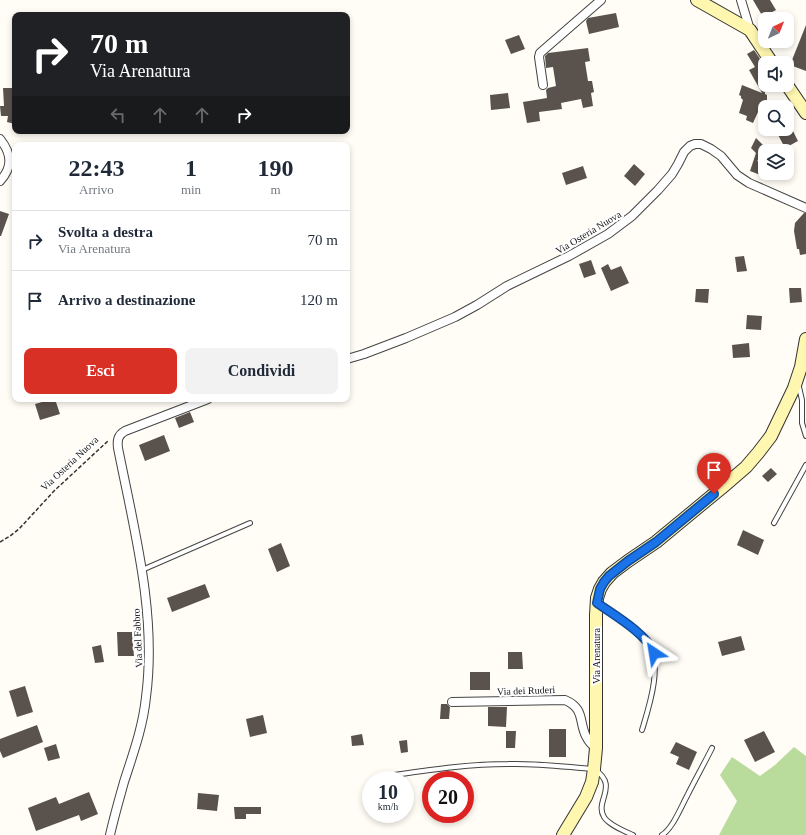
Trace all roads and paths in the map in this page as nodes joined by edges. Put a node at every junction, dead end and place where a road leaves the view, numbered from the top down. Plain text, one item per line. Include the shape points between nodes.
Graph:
1 (601, 0) edge
2 (697, 0) edge
3 (740, 0) edge
4 (750, 30) junction
5 (767, 56) edge
6 (543, 85) dead end
7 (792, 92) edge
8 (806, 113) edge
9 (0, 139) edge
10 (0, 181) edge
11 (806, 208) edge
12 (806, 339) edge
13 (350, 358) edge
14 (797, 380) junction
15 (200, 402) edge
16 (806, 436) edge
17 (118, 438) junction
18 (806, 465) edge
19 (250, 523) dead end
20 (774, 523) dead end
21 (0, 542) edge
22 (141, 570) junction
23 (597, 603) junction
24 (452, 702) dead end
25 (642, 730) dead end
26 (596, 748) junction
27 (712, 748) dead end
28 (594, 769) junction
29 (414, 772) edge
30 (110, 835) edge
31 (563, 835) edge
32 (633, 835) edge
33 (662, 835) edge

1 - 6 street via 539,54
2 - 4 street
3 - 4 street
4 - 5 street
7 - 8 street
9 - 10 street via 7,150 10,163 8,172
11 - 13 street, Via Osteria Nuova via 749,183 735,173 714,151 701,144 693,145 686,149 672,174 644,204 608,234 563,260 507,286 463,313 406,338
12 - 14 street, Via Arenatura
14 - 16 lane via 802,400 802,424
14 - 23 street, Via Arenatura via 771,436 755,457 656,542 609,576 600,589
15 - 17 street via 125,431
17 - 21 path, Via Osteria Nuova via 106,443 48,496 19,529
17 - 22 street, Via del Fabbro
18 - 20 lane
19 - 22 lane
22 - 30 street, Via del Fabbro via 150,645 146,698 138,738
23 - 25 lane via 648,641 652,650 655,663 653,684
23 - 26 street, Via Arenatura
24 - 26 street, Via dei Ruderi via 565,700 577,709 587,738
26 - 28 street, Via Arenatura
27 - 33 lane via 676,816
28 - 29 lane via 542,764 498,764
28 - 31 street, Via Arenatura via 586,797
28 - 32 lane via 602,775 606,783 602,809 604,816 610,823

